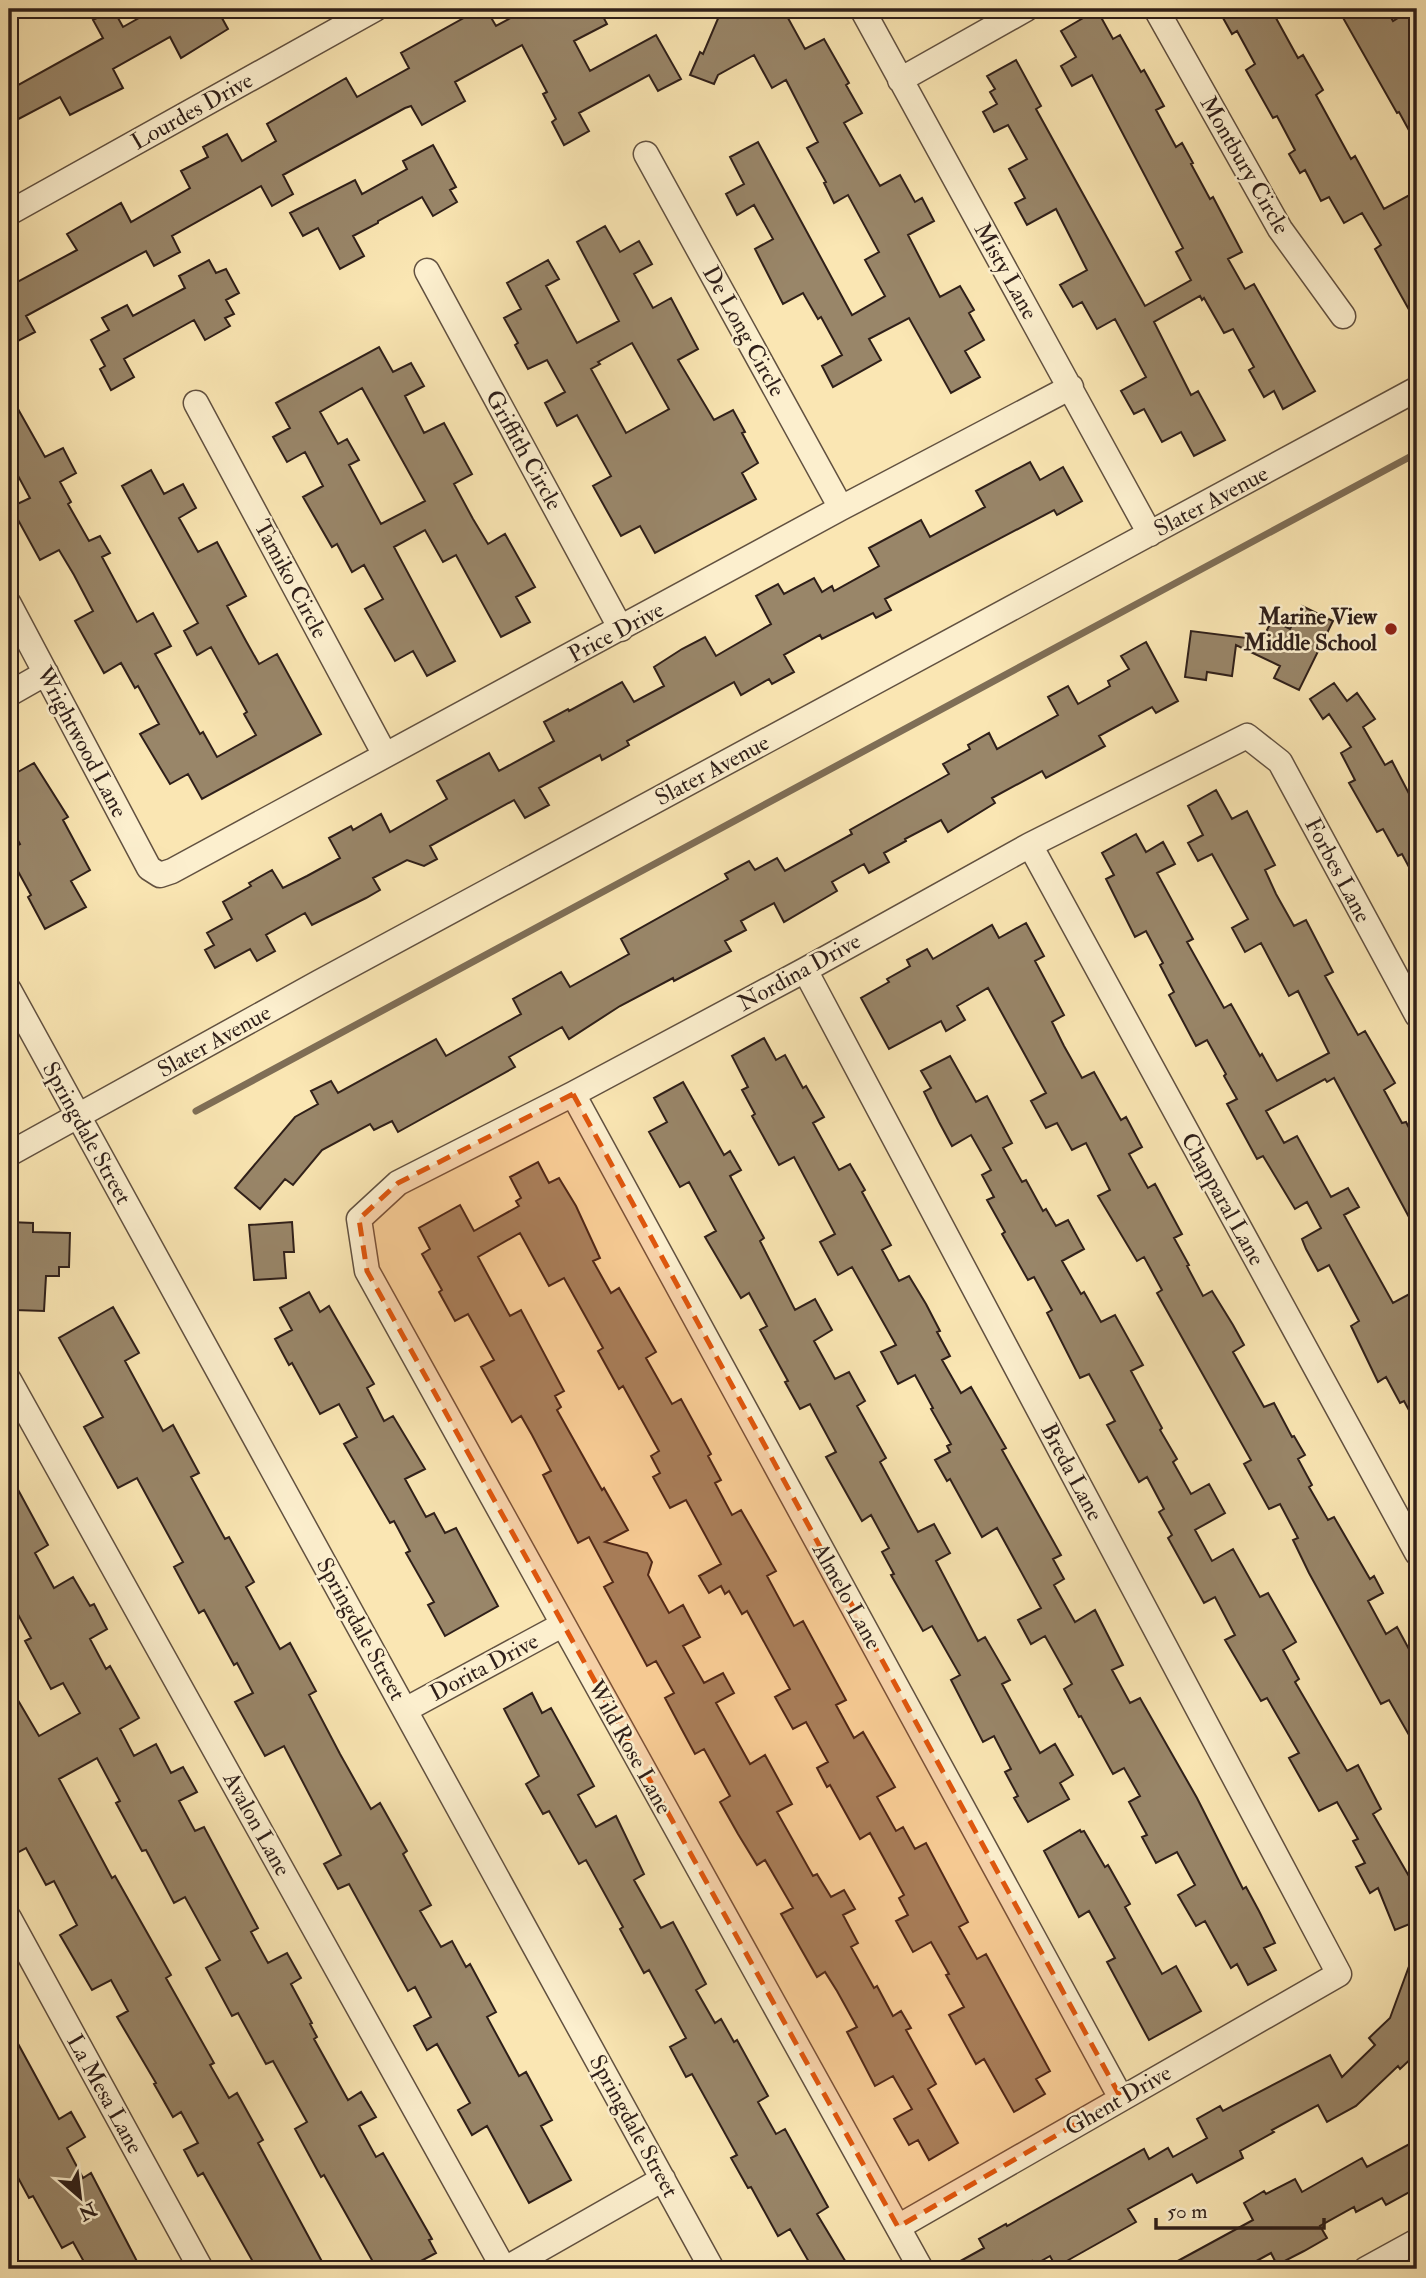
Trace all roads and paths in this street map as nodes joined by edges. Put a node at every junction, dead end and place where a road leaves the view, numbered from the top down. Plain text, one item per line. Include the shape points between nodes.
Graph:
1 (375, 9) edge
2 (862, 9) edge
3 (1026, 9) edge
4 (1156, 9) edge
5 (900, 80) junction
6 (646, 155) dead end
7 (9, 212) edge
8 (427, 271) dead end
9 (1343, 316) dead end
10 (1071, 387) junction
11 (1417, 389) edge
12 (196, 403) dead end
13 (841, 508) junction
14 (1150, 534) junction
15 (9, 604) edge
16 (621, 629) junction
17 (46, 673) junction
18 (9, 694) edge
19 (1247, 736) joint
20 (386, 755) junction
21 (1030, 845) junction
22 (160, 875) joint
23 (805, 970) junction
24 (9, 990) edge
25 (1417, 1015) edge
26 (573, 1094) junction
27 (78, 1115) junction
28 (9, 1154) edge
29 (359, 1219) joint
30 (9, 1380) edge
31 (1417, 1553) edge
32 (562, 1625) junction
33 (405, 1710) junction
34 (13, 1934) edge
35 (1339, 1974) joint
36 (1121, 2098) junction
37 (663, 2179) junction
38 (898, 2227) junction
39 (1417, 2241) edge
40 (201, 2269) edge
41 (505, 2269) edge
42 (712, 2269) edge
43 (921, 2269) edge
44 (1366, 2269) edge

1 - 7 street, Lourdes Drive
2 - 5 street, Misty Lane
3 - 5 street
4 - 9 street, Montbury Circle via 1280,229
5 - 10 street, Misty Lane
6 - 13 street, De Long Circle
8 - 16 street, Griffith Circle
10 - 13 street, Price Drive
10 - 14 street, Misty Lane
11 - 14 street, Slater Avenue
12 - 20 street, Tamiko Circle
13 - 16 street, Price Drive
14 - 27 street, Slater Avenue
15 - 17 street, Wrightwood Lane
16 - 20 street, Price Drive
17 - 18 street
17 - 22 street, Wrightwood Lane via 149,868
19 - 21 street, Nordina Drive
19 - 25 street, Forbes Lane via 1280,762
20 - 22 street, Price Drive
21 - 23 street, Nordina Drive
21 - 31 street, Chapparal Lane
23 - 26 street, Nordina Drive
23 - 35 street, Breda Lane
24 - 27 street, Springdale Street
26 - 29 street, Nordina Drive via 398,1183
26 - 36 street, Almelo Lane
27 - 28 street, Slater Avenue
27 - 33 street, Springdale Street
29 - 32 street, Wild Rose Lane via 367,1271
30 - 41 street, Avalon Lane
32 - 33 street, Dorita Drive
32 - 38 street, Wild Rose Lane
33 - 37 street, Springdale Street
34 - 40 street, La Mesa Lane
35 - 36 street, Ghent Drive
36 - 38 street, Ghent Drive
37 - 41 street
37 - 42 street, Springdale Street
38 - 43 street, Wild Rose Lane
39 - 44 street

